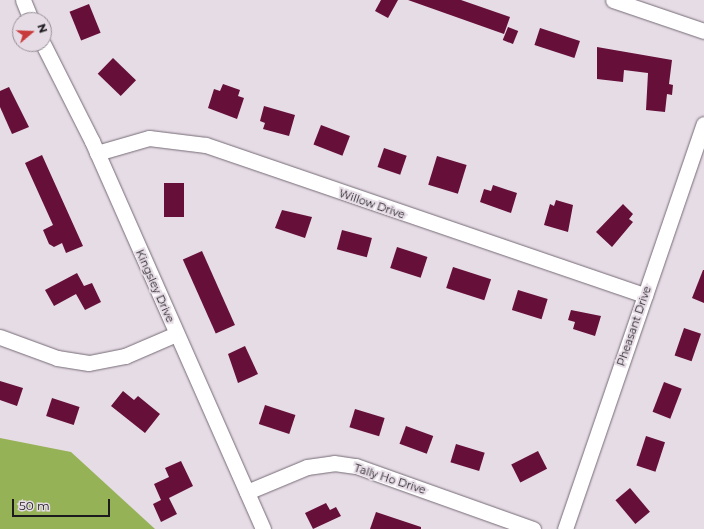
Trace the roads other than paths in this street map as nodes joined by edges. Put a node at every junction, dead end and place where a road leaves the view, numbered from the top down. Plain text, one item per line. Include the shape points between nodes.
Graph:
1 (23, 0) edge
2 (613, 0) edge
3 (28, 12) edge
4 (704, 32) edge
5 (47, 52) edge
6 (704, 124) edge
7 (97, 153) junction
8 (645, 295) junction
9 (176, 334) junction
10 (0, 337) edge
11 (247, 492) junction
12 (263, 529) edge
13 (533, 529) edge
14 (565, 529) edge

1 - 3 street
2 - 4 street
5 - 7 street, Kingsley Drive
6 - 8 street, Pheasant Drive
7 - 8 street, Willow Drive via 149,138 199,143
7 - 9 street, Kingsley Drive
8 - 14 street, Pheasant Drive
9 - 10 street via 125,356 89,363 57,358
9 - 11 street, Kingsley Drive
11 - 12 street, Kingsley Drive
11 - 13 street, Tally Ho Drive via 307,467 334,464 356,466

